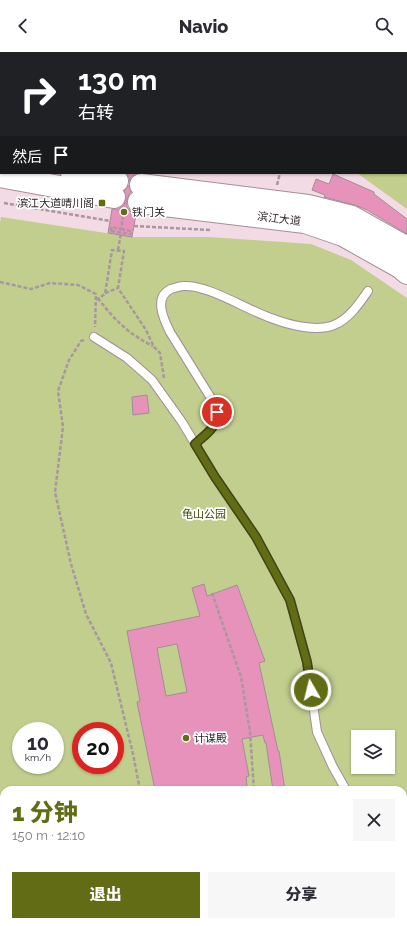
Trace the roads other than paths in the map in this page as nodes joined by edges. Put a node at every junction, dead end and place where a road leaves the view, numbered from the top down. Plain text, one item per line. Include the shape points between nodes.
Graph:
1 (75, 174) edge
2 (0, 176) edge
3 (407, 248) edge
4 (407, 273) edge
5 (368, 291) dead end
6 (94, 337) road end
7 (195, 444) junction
8 (344, 786) edge

1 - 2 main road via 116,189
3 - 4 main road, 滨江大道 via 352,217 308,206 140,194 305,222 343,236
5 - 7 lane via 344,320 334,325 319,327 271,318 199,287 182,286 168,290 163,295 161,305 165,321 217,412 212,429
6 - 7 lane via 127,358 152,380
7 - 8 lane via 256,537 290,600 307,662 317,732

